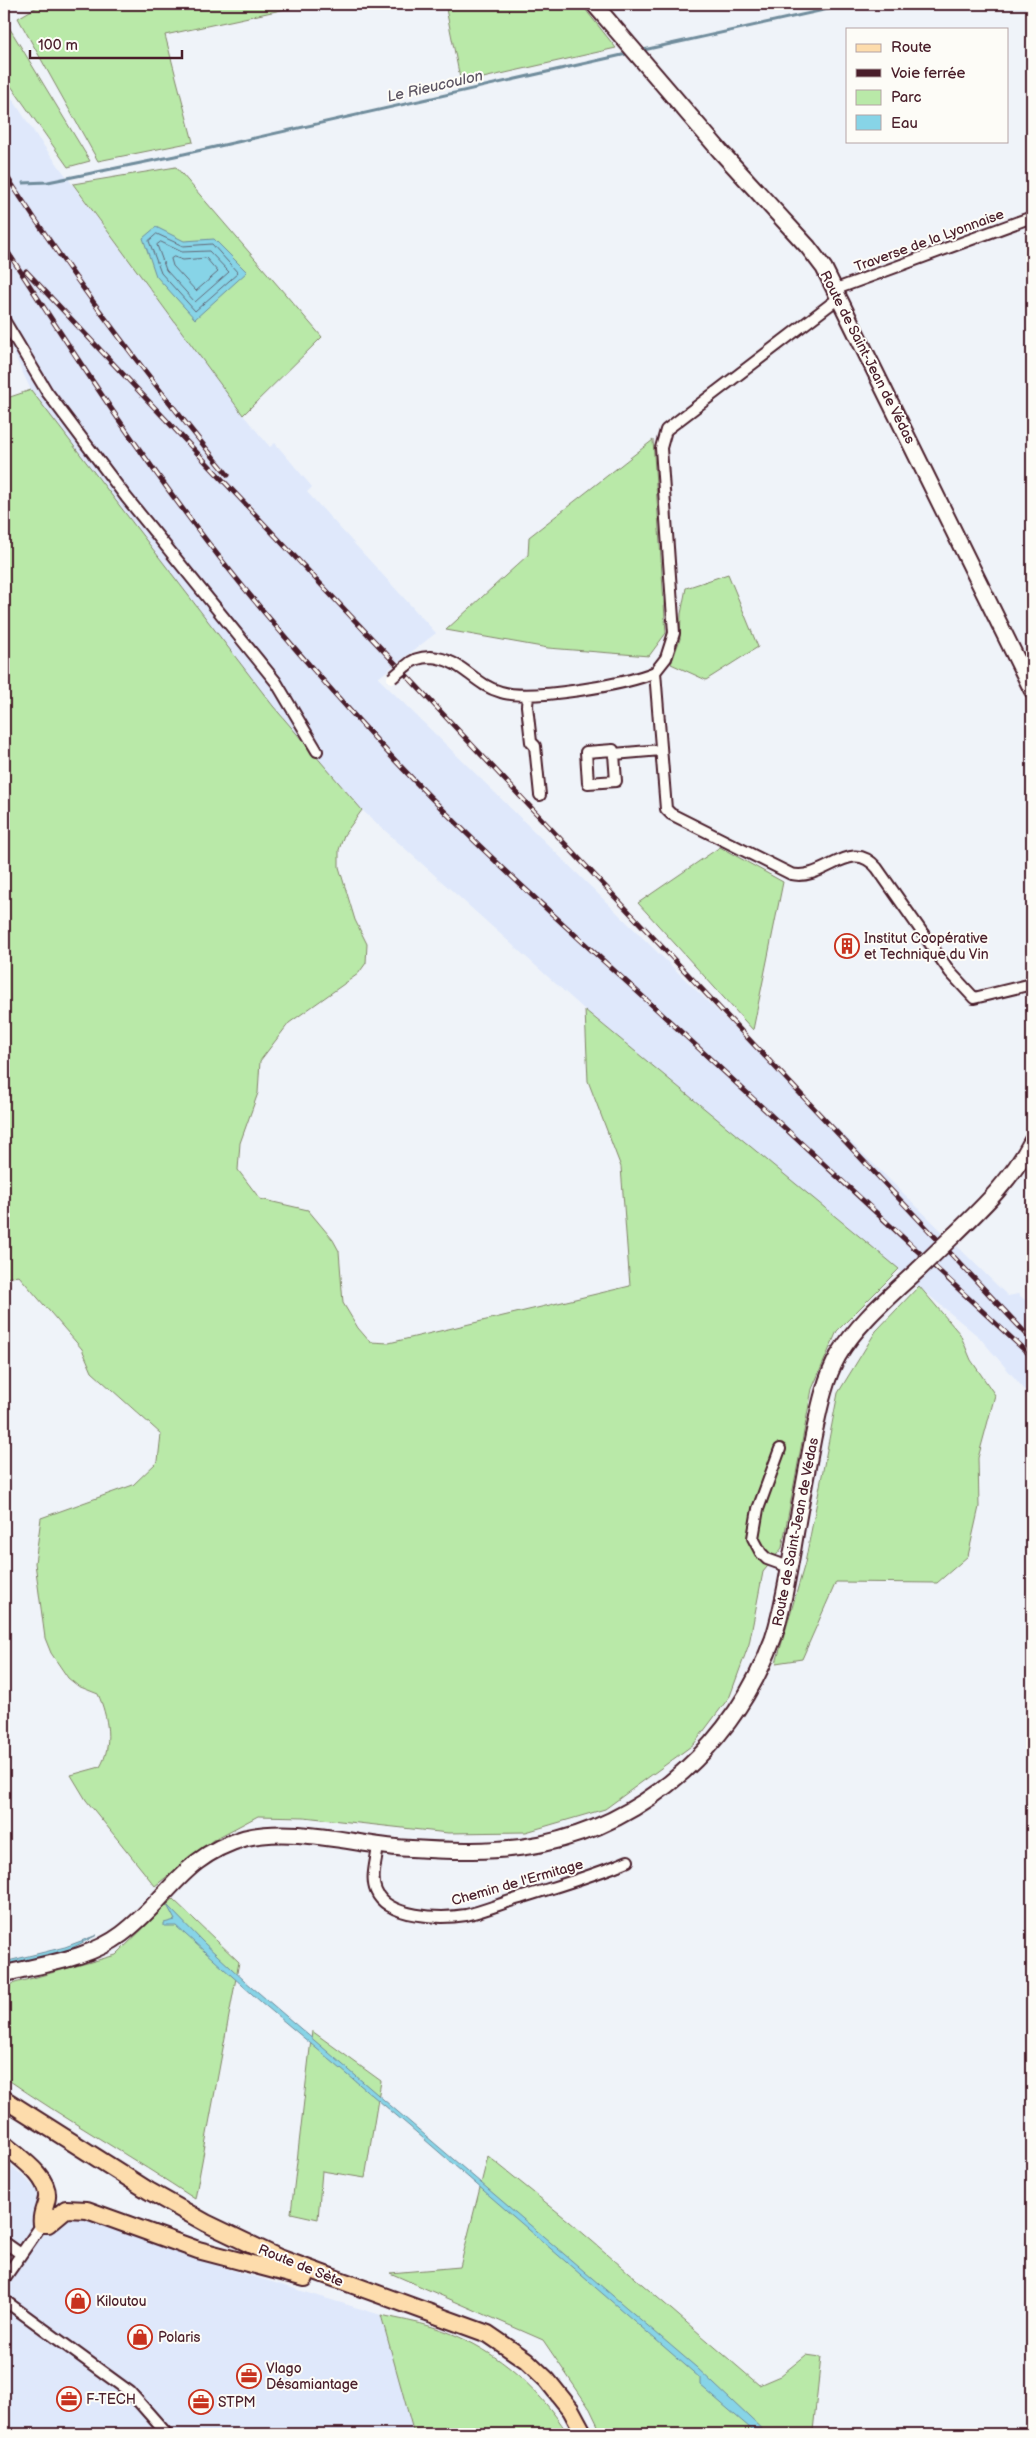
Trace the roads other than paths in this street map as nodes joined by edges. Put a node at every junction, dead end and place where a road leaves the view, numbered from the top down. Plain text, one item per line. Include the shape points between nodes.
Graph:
1 (594, 4) edge
2 (1032, 217) edge
3 (838, 293) junction
4 (4, 320) edge
5 (655, 672) junction
6 (392, 678) dead end
7 (1032, 690) edge
8 (528, 695) junction
9 (661, 750) junction
10 (317, 751) dead end
11 (614, 754) dead end
12 (540, 795) dead end
13 (1032, 984) edge
14 (1032, 1141) edge
15 (780, 1449) dead end
16 (789, 1567) junction
17 (378, 1846) junction
18 (628, 1861) dead end
19 (4, 1974) edge
20 (4, 2099) edge
21 (4, 2144) edge
22 (42, 2224) junction
23 (4, 2242) edge
24 (21, 2254) junction
25 (4, 2279) edge
26 (336, 2279) junction
27 (4, 2300) edge
28 (167, 2434) edge
29 (584, 2434) edge

1 - 3 street, Route de Saint-Jean de Védas via 808,247
2 - 3 street, Traverse de la Lyonnaise
3 - 5 street, Traverse de la Lyonnaise via 666,430 661,448 674,633 666,658
3 - 7 street, Route de Saint-Jean de Védas
4 - 10 street via 47,392 126,497 276,682
5 - 8 street via 627,681
5 - 9 street
6 - 8 street, bridge via 423,657 449,660 493,689
8 - 12 street via 531,742 535,746
9 - 11 street
9 - 13 street via 664,800 671,814 791,874 808,876 846,857 860,856 877,868 950,972 974,998
14 - 16 street, Route de Saint-Jean de Védas, bridge via 999,1190 856,1331 831,1370 822,1397
15 - 16 street via 758,1509 754,1538 767,1559
16 - 17 street, Route de Saint-Jean de Védas via 773,1638 737,1710 713,1742 686,1769 639,1806 582,1832 540,1844 456,1851
17 - 18 street, Chemin de l'Ermitage via 374,1872 376,1892 386,1904 425,1916 466,1915 603,1872
17 - 19 street, Route de Saint-Jean de Védas via 279,1834 244,1839 217,1848 196,1861 121,1935 77,1956
20 - 26 main road, Route de Sète via 149,2191 206,2223 279,2258
21 - 22 main road via 39,2176 47,2189 40,2217
22 - 24 street
22 - 26 main road via 48,2224 66,2209 87,2210 198,2250 324,2284
23 - 24 street
24 - 25 street
26 - 29 main road, Route de Sète via 488,2334 526,2360 547,2380 572,2410
27 - 28 street via 130,2392

